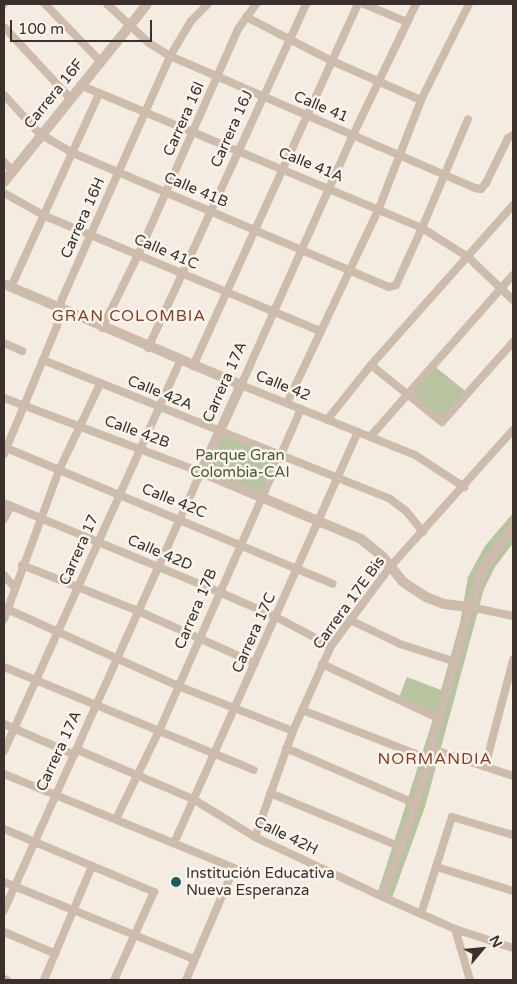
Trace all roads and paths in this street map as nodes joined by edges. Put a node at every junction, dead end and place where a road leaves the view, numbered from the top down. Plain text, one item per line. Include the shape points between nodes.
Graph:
1 (45, 4) edge
2 (107, 4) edge
3 (147, 4) edge
4 (208, 4) edge
5 (256, 4) edge
6 (306, 4) edge
7 (358, 4) edge
8 (364, 4) edge
9 (416, 4) edge
10 (469, 4) edge
11 (246, 17) junction
12 (407, 22) junction
13 (129, 26) junction
14 (4, 27) edge
15 (289, 38) junction
16 (170, 56) junction
17 (100, 61) junction
18 (332, 61) junction
19 (218, 76) junction
20 (379, 82) junction
21 (80, 85) junction
22 (100, 94) junction
23 (4, 95) edge
24 (261, 96) junction
25 (70, 98) junction
26 (421, 100) junction
27 (146, 113) junction
28 (308, 116) junction
29 (468, 118) dead end
30 (194, 132) junction
31 (40, 134) junction
32 (353, 135) junction
33 (512, 135) edge
34 (237, 150) junction
35 (73, 153) junction
36 (398, 156) junction
37 (4, 162) edge
38 (283, 169) junction
39 (12, 170) junction
40 (118, 172) junction
41 (443, 174) junction
42 (4, 182) edge
43 (329, 188) junction
44 (166, 192) junction
45 (4, 193) edge
46 (513, 205) edge
47 (379, 208) junction
48 (212, 211) junction
49 (46, 216) junction
50 (254, 228) junction
51 (422, 228) junction
52 (91, 236) junction
53 (302, 249) junction
54 (138, 255) junction
55 (468, 257) junction
56 (348, 269) junction
57 (183, 274) junction
58 (513, 275) edge
59 (6, 286) edge
60 (501, 288) junction
61 (227, 291) junction
62 (513, 300) edge
63 (59, 310) junction
64 (273, 312) junction
65 (102, 328) junction
66 (320, 331) junction
67 (513, 342) edge
68 (4, 343) edge
69 (148, 348) junction
70 (22, 351) dead end
71 (43, 360) junction
72 (180, 361) junction
73 (193, 366) junction
74 (371, 366) junction
75 (100, 384) junction
76 (241, 384) junction
77 (406, 396) junction
78 (4, 398) edge
79 (287, 403) junction
80 (24, 406) junction
81 (160, 407) junction
82 (301, 409) junction
83 (327, 420) junction
84 (79, 426) junction
85 (513, 430) edge
86 (220, 431) junction
87 (358, 432) junction
88 (370, 437) junction
89 (141, 449) junction
90 (5, 450) edge
91 (279, 455) junction
92 (60, 468) junction
93 (201, 472) junction
94 (337, 478) junction
95 (464, 487) junction
96 (118, 495) junction
97 (260, 496) junction
98 (7, 505) edge
99 (40, 517) junction
100 (4, 519) edge
101 (180, 520) junction
102 (318, 521) junction
103 (513, 527) edge
104 (423, 532) junction
105 (98, 541) junction
106 (240, 543) junction
107 (22, 565) junction
108 (390, 566) junction
109 (158, 567) junction
110 (298, 568) junction
111 (4, 575) edge
112 (333, 584) dead end
113 (79, 586) junction
114 (15, 588) junction
115 (218, 592) junction
116 (470, 607) junction
117 (7, 609) junction
118 (138, 611) junction
119 (513, 616) edge
120 (276, 617) junction
121 (4, 619) edge
122 (350, 620) junction
123 (58, 633) junction
124 (199, 638) junction
125 (331, 646) junction
126 (116, 659) junction
127 (513, 660) edge
128 (456, 662) junction
129 (255, 663) junction
130 (322, 664) junction
131 (4, 666) edge
132 (38, 679) junction
133 (178, 686) junction
134 (96, 706) junction
135 (234, 709) junction
136 (302, 710) junction
137 (440, 719) junction
138 (4, 724) edge
139 (14, 728) junction
140 (293, 731) junction
141 (159, 732) junction
142 (286, 748) junction
143 (432, 748) junction
144 (4, 752) edge
145 (76, 752) junction
146 (215, 754) junction
147 (429, 759) junction
148 (485, 767) junction
149 (254, 770) dead end
150 (4, 774) edge
151 (138, 775) junction
152 (513, 776) edge
153 (270, 793) junction
154 (56, 794) junction
155 (193, 799) junction
156 (416, 804) junction
157 (116, 819) junction
158 (4, 829) edge
159 (513, 835) edge
160 (255, 837) junction
161 (35, 841) junction
162 (174, 844) junction
163 (401, 847) junction
164 (92, 866) junction
165 (436, 867) junction
166 (4, 882) edge
167 (15, 887) junction
168 (513, 891) edge
169 (383, 897) junction
170 (74, 910) junction
171 (4, 911) edge
172 (421, 914) junction
173 (455, 929) junction
174 (4, 932) edge
175 (135, 933) junction
176 (513, 948) edge
177 (56, 954) junction
178 (194, 959) junction
179 (44, 980) edge
180 (114, 980) edge
181 (186, 980) edge
182 (470, 980) edge

1 - 17 street
2 - 13 street, Calle 41
3 - 13 street, Carrera 16F
4 - 16 street, Carrera 16H via 191,22
5 - 11 street, Carrera 16I
6 - 15 street, Carrera 16J
7 - 18 street
8 - 12 street
9 - 12 street, Carrera 17A
10 - 26 street
11 - 15 street
11 - 19 street, Carrera 16I
12 - 20 street, Carrera 17A
13 - 16 street, Calle 41
13 - 17 street, Carrera 16F
14 - 25 street
15 - 18 street
15 - 24 street, Carrera 16J
16 - 19 street, Calle 41
16 - 27 street, Carrera 16H
17 - 21 street, Carrera 16F
18 - 20 street
18 - 28 street
19 - 24 street, Calle 41
19 - 30 street, Carrera 16I
20 - 26 street
20 - 32 street, Carrera 17A
21 - 22 street, Calle 41A
21 - 25 street, Carrera 16F
22 - 27 street, Calle 41A
22 - 35 street
23 - 31 street, Calle 41B
24 - 28 street, Calle 41
24 - 34 street, Carrera 16J
25 - 31 street, Carrera 16F
26 - 36 street
27 - 30 street, Calle 41A
27 - 40 street, Carrera 16H
28 - 32 street, Calle 41
28 - 38 street
29 - 41 street
30 - 34 street, Calle 41A
30 - 44 street, Carrera 16I
31 - 35 street, Calle 41B
31 - 39 street, Carrera 16F
32 - 36 street, Calle 41
32 - 43 street, Carrera 17A
33 - 41 street, Calle 41 via 481,189
34 - 38 street, Calle 41A
34 - 48 street, Carrera 16J
35 - 40 street, Calle 41B
35 - 49 street
36 - 41 street, Calle 41
36 - 47 street
37 - 39 street
38 - 43 street, Calle 41A
38 - 50 street
39 - 42 street, Carrera 16F
40 - 44 street, Calle 41B
40 - 52 street, Carrera 16H
41 - 51 street
43 - 47 street, Calle 41A
43 - 53 street, Carrera 17A
44 - 48 street, Calle 41B
44 - 54 street, Carrera 16I
45 - 49 street, Calle 41C
46 - 55 street
47 - 51 street, Calle 41A
47 - 56 street
48 - 50 street, Calle 41B
48 - 57 street, Carrera 16J
49 - 52 street, Calle 41C
49 - 59 street
50 - 53 street, Calle 41B
50 - 61 street
51 - 55 street, Calle 41A
51 - 56 street, Calle 41B via 392,287
52 - 54 street, Calle 41C
52 - 63 street, Carrera 16H
53 - 56 street, Calle 41B
53 - 64 street, Carrera 17A
54 - 57 street, Calle 41C
54 - 65 street, Carrera 16I
55 - 60 street, Calle 41A
55 - 74 street
56 - 66 street
57 - 61 street, Calle 41C
57 - 69 street, Carrera 16J
58 - 60 street
59 - 63 street, Calle 42
60 - 62 street, Calle 41A
60 - 77 street
61 - 64 street, Calle 41C
61 - 73 street
63 - 65 street, Calle 42
63 - 71 street, Carrera 16H via 57,326
64 - 66 street, Calle 41C
64 - 76 street, Carrera 17A
65 - 69 street, Calle 42
66 - 79 street
67 - 77 street via 442,422
68 - 70 street
69 - 72 street, Calle 42
71 - 75 street, Calle 42A
71 - 80 street, Carrera 16H
72 - 73 street, Calle 42
72 - 81 street, Carrera 17
73 - 76 street, Calle 42
74 - 77 street
74 - 83 street
75 - 81 street, Calle 42A
75 - 84 street
76 - 79 street, Calle 42
76 - 86 street, Carrera 17A
77 - 88 street
78 - 80 street, Calle 42B
79 - 82 street, Calle 42
80 - 84 street, Calle 42B
80 - 90 street, Carrera 16H
81 - 86 street, Calle 42A
81 - 89 street, Carrera 17
82 - 83 street, Calle 42
82 - 91 street, Carrera 17B
83 - 87 street, Calle 42
84 - 89 street, Calle 42B
84 - 92 street
85 - 95 street, Carrera 17E Bis
86 - 91 street, Calle 42A
86 - 93 street, Carrera 17A
87 - 88 street, Calle 42
87 - 94 street, Carrera 17C
88 - 95 street, Calle 42 via 422,459
89 - 93 street, Calle 42B
89 - 96 street, Carrera 17
90 - 92 street, Calle 42C
91 - 94 street, Calle 42A
91 - 97 street, Carrera 17B
92 - 96 street, Calle 42C
92 - 99 street
93 - 97 street, Calle 42B
93 - 101 street, Carrera 17A
94 - 102 street, Carrera 17C
94 - 104 street, Calle 42A via 399,504
95 - 104 street, Carrera 17E Bis
96 - 101 street, Calle 42C
96 - 105 street, Carrera 17
97 - 102 street, Calle 42B
97 - 106 street, Carrera 17B
98 - 99 street, Calle 42D
98 - 100 street
99 - 105 street, Calle 42D
99 - 107 street
101 - 106 street, Calle 42C
101 - 109 street, Carrera 17A
102 - 108 street, Calle 42B via 361,539
102 - 110 street, Carrera 17C
103 - 116 street via 484,567
104 - 108 street, Carrera 17E Bis
105 - 109 street, Calle 42D
105 - 113 street, Carrera 17
106 - 110 street, Calle 42C
106 - 115 street, Carrera 17B
107 - 113 street
107 - 114 street
108 - 116 street via 403,582 426,597 444,604
108 - 122 street, Carrera 17E Bis
109 - 115 street, Calle 42D
109 - 118 street, Carrera 17A
110 - 112 street, Calle 42C
110 - 120 street, Carrera 17C
111 - 114 street
113 - 118 street
113 - 123 street, Carrera 17
114 - 117 street
115 - 120 street, Calle 42D
115 - 124 street, Carrera 17B
116 - 119 street
116 - 128 street
117 - 121 street
117 - 123 street
118 - 124 street
118 - 126 street, Carrera 17A
120 - 125 street, Calle 42D
120 - 129 street, Carrera 17C
122 - 125 street, Carrera 17E Bis
122 - 128 street via 400,644
123 - 126 street
123 - 132 street, Carrera 17
124 - 129 street
124 - 133 street, Carrera 17B
125 - 130 street, Carrera 17E Bis
126 - 133 street
126 - 134 street, Carrera 17A
127 - 148 street
128 - 137 street
129 - 135 street, Carrera 17C
130 - 136 street, Carrera 17E Bis
130 - 137 street
131 - 132 street
132 - 134 street
132 - 139 street, Carrera 17
133 - 135 street
133 - 141 street, Carrera 17B
134 - 141 street
134 - 145 street, Carrera 17A
135 - 140 street
135 - 146 street, Carrera 17C
136 - 140 street, Carrera 17E Bis
136 - 147 street
137 - 143 street
138 - 139 street, Calle 42H
139 - 144 street, Carrera 17
139 - 145 street, Calle 42H
140 - 142 street, Carrera 17E Bis
141 - 146 street
141 - 151 street, Carrera 17B
142 - 153 street, Carrera 17E Bis
142 - 156 street
143 - 147 street
143 - 148 street
145 - 151 street, Calle 42H
145 - 154 street, Carrera 17A
146 - 149 street
146 - 155 street, Carrera 17C
147 - 156 street
148 - 152 street
150 - 154 street
151 - 155 street, Calle 42H
151 - 157 street, Carrera 17B
153 - 160 street, Carrera 17E Bis
153 - 163 street
154 - 157 street
154 - 161 street, Carrera 17A
155 - 160 street, Calle 42H
155 - 162 street, Carrera 17C
156 - 163 street
157 - 162 street
158 - 161 street
159 - 165 street via 452,817
160 - 169 street, Calle 42H
161 - 164 street
161 - 167 street, Carrera 17A
162 - 178 street via 234,868
163 - 169 street
164 - 170 street
164 - 175 street via 154,892
165 - 168 street
165 - 172 street
166 - 167 street
167 - 170 street
167 - 171 street, Carrera 17A
169 - 172 street, Calle 42H
170 - 175 street
170 - 177 street
172 - 173 street, Calle 42H
173 - 176 street, Calle 42H
173 - 182 street
174 - 177 street
175 - 178 street
175 - 180 street
177 - 179 street
178 - 181 street

